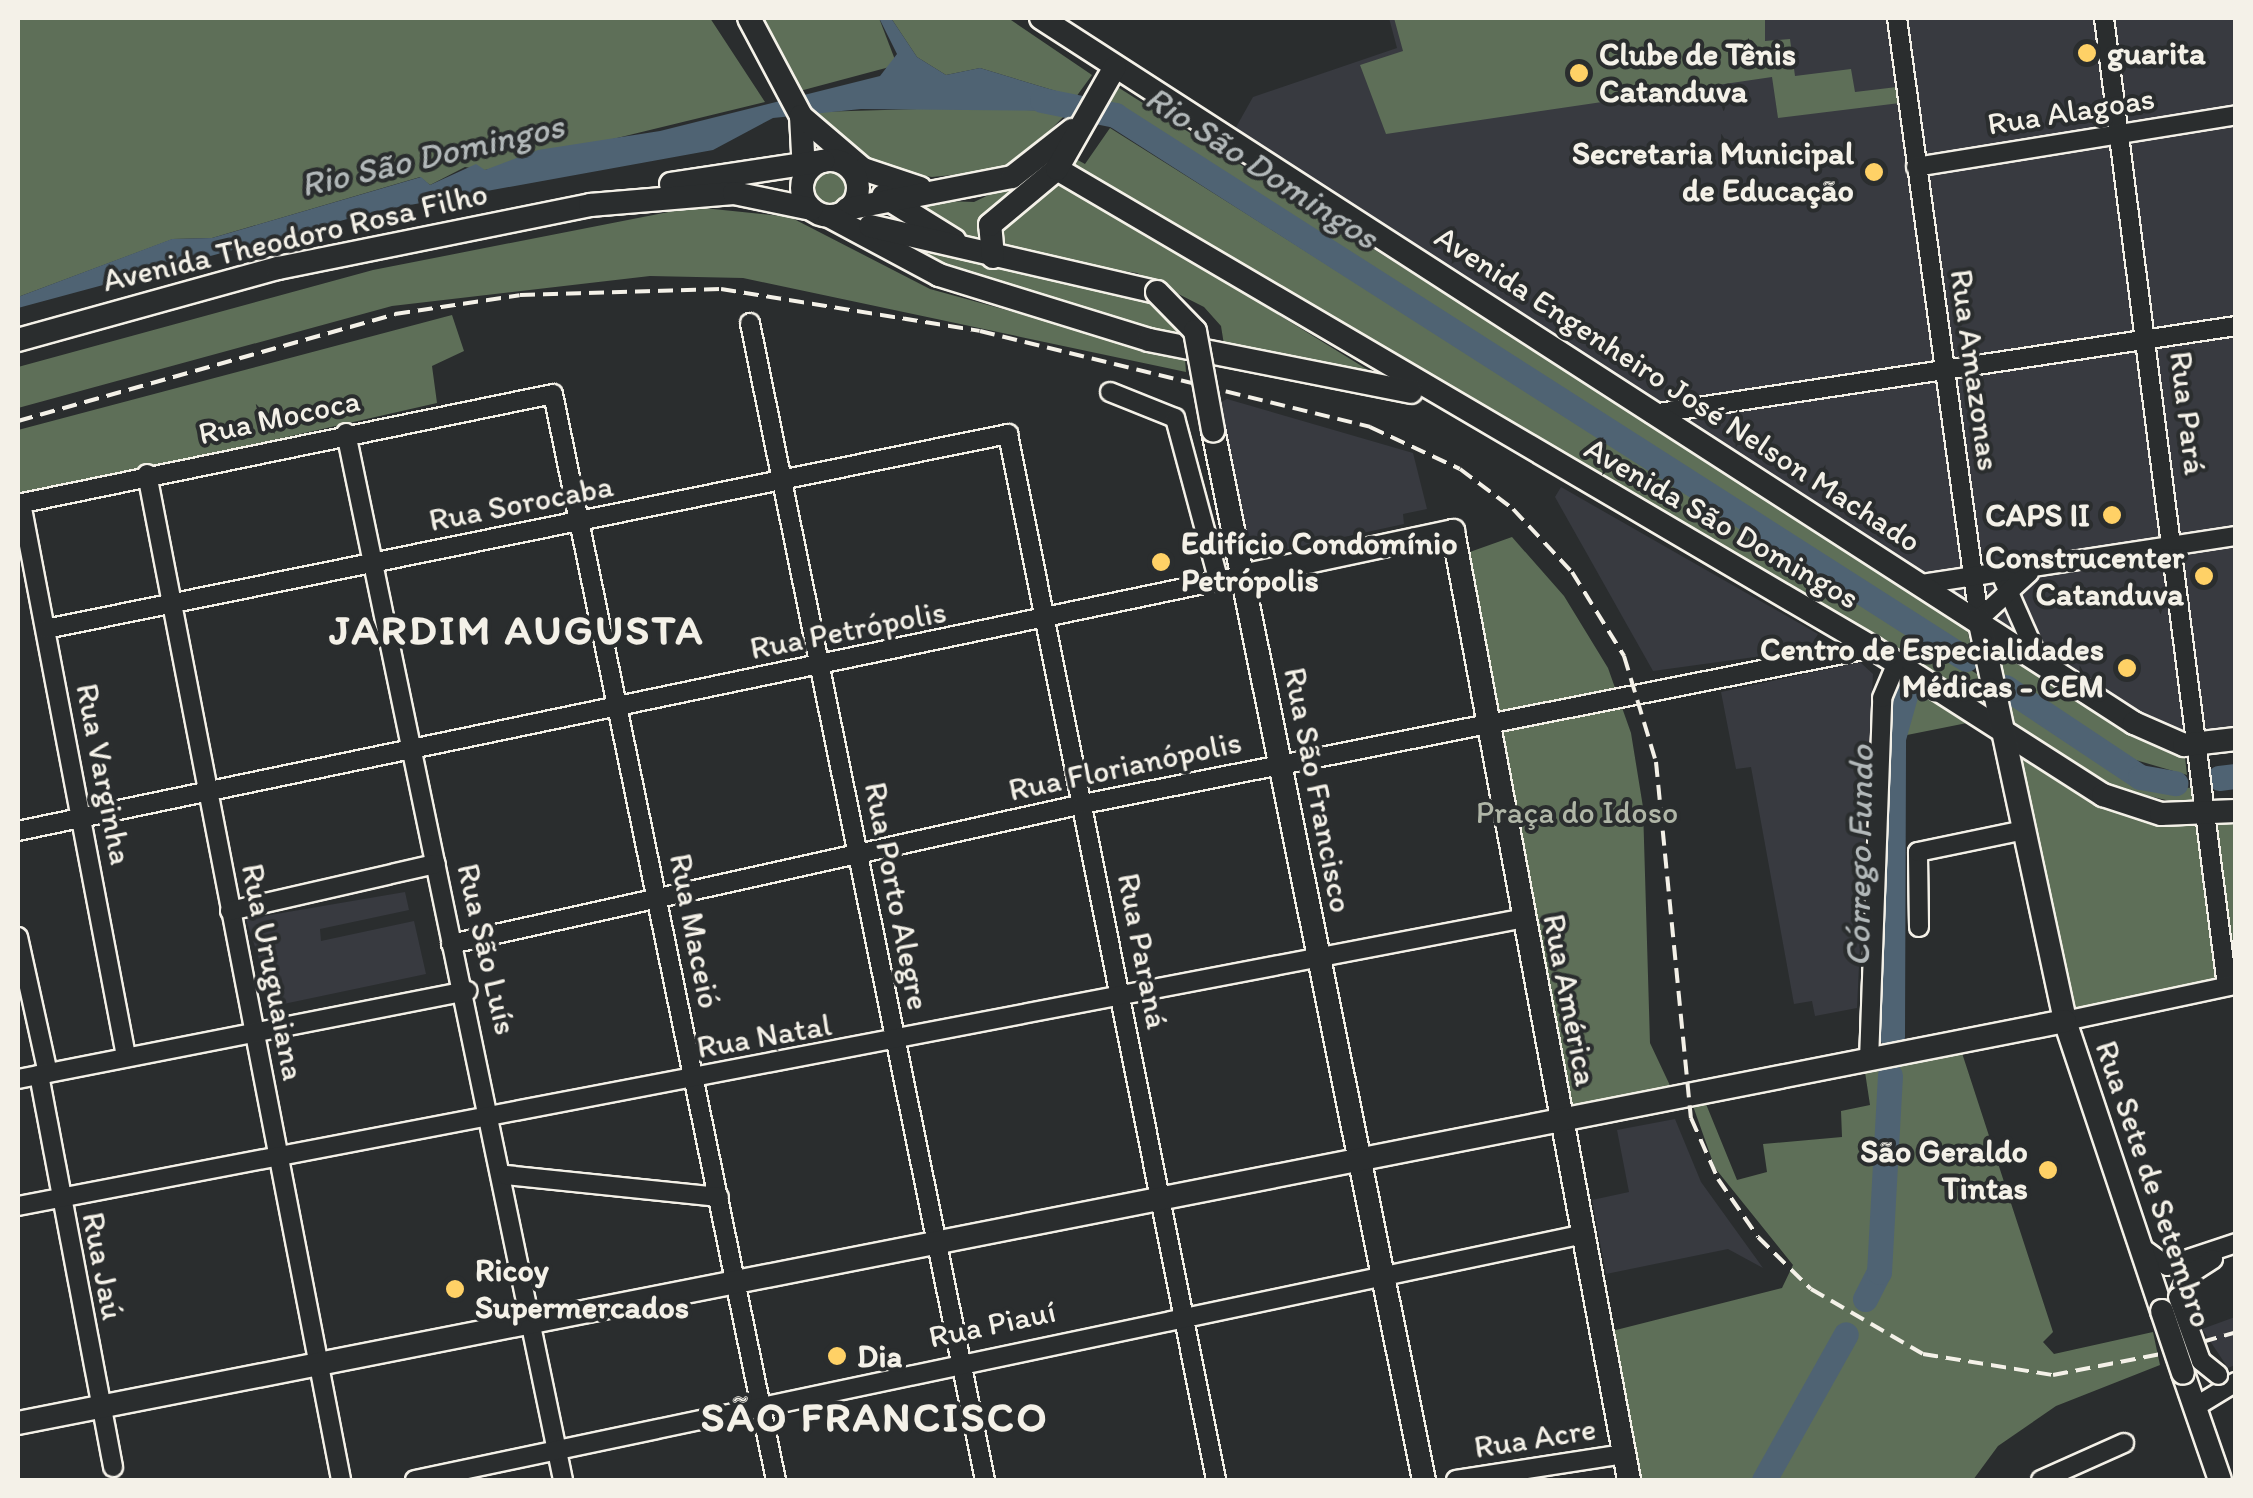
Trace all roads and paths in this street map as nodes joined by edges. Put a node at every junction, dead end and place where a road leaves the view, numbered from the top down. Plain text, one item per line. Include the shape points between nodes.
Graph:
1 (1041, 18) edge
2 (1897, 18) edge
3 (2104, 18) edge
4 (750, 24) edge
5 (1110, 74) junction
6 (2236, 115) edge
7 (801, 116) junction
8 (1072, 130) junction
9 (2119, 133) junction
10 (810, 165) junction
11 (1916, 167) junction
12 (1057, 169) junction
13 (857, 178) junction
14 (938, 190) junction
15 (887, 199) junction
16 (590, 206) junction
17 (832, 212) junction
18 (993, 258) junction
19 (750, 324) dead end
20 (2236, 326) edge
21 (2148, 338) junction
22 (18, 340) edge
23 (1942, 374) junction
24 (1110, 392) dead end
25 (553, 394) joint
26 (1442, 403) junction
27 (1652, 414) junction
28 (346, 433) junction
29 (1008, 434) joint
30 (147, 474) junction
31 (782, 479) junction
32 (19, 503) edge
33 (581, 523) junction
34 (1453, 531) joint
35 (2236, 536) edge
36 (2174, 546) junction
37 (374, 564) junction
38 (1242, 576) junction
39 (1971, 578) junction
40 (2003, 580) junction
41 (1219, 582) junction
42 (1922, 584) junction
43 (171, 604) junction
44 (1050, 622) junction
45 (1980, 628) junction
46 (46, 629) junction
47 (1873, 648) junction
48 (2037, 656) junction
49 (1903, 666) junction
50 (820, 669) junction
51 (620, 709) junction
52 (1988, 712) junction
53 (1490, 720) junction
54 (2236, 740) edge
55 (414, 750) junction
56 (2196, 751) junction
57 (1280, 764) junction
58 (207, 791) junction
59 (1083, 804) junction
60 (2204, 811) junction
61 (2236, 811) edge
62 (80, 818) junction
63 (2024, 830) junction
64 (18, 831) edge
65 (859, 855) junction
66 (436, 864) junction
67 (658, 904) junction
68 (230, 911) junction
69 (1520, 918) junction
70 (1919, 927) dead end
71 (18, 936) edge
72 (452, 944) junction
73 (1317, 954) junction
74 (2231, 985) edge
75 (467, 991) junction
76 (1121, 994) junction
77 (2065, 1021) junction
78 (252, 1029) junction
79 (896, 1043) junction
80 (126, 1056) junction
81 (1869, 1060) junction
82 (43, 1074) junction
83 (18, 1079) edge
84 (694, 1079) junction
85 (1561, 1118) junction
86 (494, 1119) junction
87 (282, 1155) junction
88 (1360, 1159) junction
89 (506, 1176) junction
90 (719, 1197) junction
91 (1156, 1197) junction
92 (60, 1198) junction
93 (18, 1206) edge
94 (1584, 1234) junction
95 (938, 1239) junction
96 (2236, 1246) edge
97 (2140, 1247) junction
98 (1382, 1273) junction
99 (735, 1280) junction
100 (2170, 1304) junction
101 (1181, 1314) junction
102 (531, 1319) junction
103 (323, 1360) junction
104 (963, 1361) junction
105 (2230, 1378) edge
106 (760, 1403) junction
107 (100, 1407) junction
108 (2196, 1407) junction
109 (18, 1423) edge
110 (2124, 1444) dead end
111 (556, 1449) junction
112 (1624, 1454) junction
113 (113, 1467) dead end
114 (340, 1480) edge
115 (416, 1480) edge
116 (563, 1480) edge
117 (776, 1480) edge
118 (985, 1480) edge
119 (1216, 1480) edge
120 (1424, 1480) edge
121 (1456, 1480) edge
122 (1628, 1480) edge
123 (2040, 1480) edge
124 (2220, 1480) edge

1 - 5 main road, Avenida Engenheiro José Nelson Machado
2 - 11 street, Rua Amazonas
3 - 9 street, Rua Pará
4 - 7 main road
5 - 8 main road
5 - 27 main road, Avenida Engenheiro José Nelson Machado
6 - 9 street, Rua Alagoas
7 - 10 main road
7 - 14 main road via 875,176
8 - 12 main road
8 - 14 main road via 1012,177
9 - 11 street, Rua Alagoas
9 - 21 street, Rua Pará
10 - 13 main road, Rua São Francisco
10 - 16 main road, Avenida Theodoro Rosa Filho
10 - 17 main road
11 - 23 street, Rua Amazonas
12 - 18 main road via 990,225
12 - 26 main road, Avenida São Domingos
13 - 15 main road, Rua São Francisco
13 - 17 main road
14 - 15 main road
15 - 17 main road
15 - 18 main road, Rua São Francisco
16 - 17 main road, Avenida Theodoro Rosa Filho via 719,193
16 - 22 main road, Avenida Theodoro Rosa Filho via 278,268
17 - 18 main road, Rua São Francisco
17 - 26 main road, Avenida São Domingos via 939,275 1133,335 1369,379
18 - 38 main road, Rua São Francisco, bridge via 1156,292 1196,331
19 - 31 street, Rua Porto Alegre
20 - 21 street
21 - 23 street
21 - 36 street, Rua Pará
23 - 27 street
23 - 39 street, Rua Amazonas
24 - 41 street via 1175,418
25 - 28 street, Rua Mococa
25 - 33 street, Rua Maceió
26 - 47 main road, Avenida São Domingos
27 - 42 main road, Avenida Engenheiro José Nelson Machado
28 - 30 street, Rua Mococa
28 - 37 street, Rua São Luís
29 - 31 street, Rua Sorocaba
29 - 44 street, Rua Paraná
30 - 32 street, Rua Mococa
30 - 43 street, Rua Uruguaiana
31 - 33 street, Rua Sorocaba
31 - 50 street, Rua Porto Alegre
32 - 46 street, Rua Varginha
33 - 37 street, Rua Sorocaba
33 - 51 street, Rua Maceió
34 - 38 main road, Rua Petrópolis
34 - 53 main road, Rua América
35 - 36 street
36 - 40 street via 2058,563
36 - 56 street, Rua Pará
37 - 43 street, Rua Sorocaba
37 - 55 street, Rua São Luís
38 - 41 street, Rua Petrópolis
38 - 57 main road, Rua São Francisco
39 - 40 street
39 - 42 street
39 - 45 street, Rua Amazonas
40 - 45 street
40 - 48 street
41 - 44 street, Rua Petrópolis
42 - 45 main road, Avenida Engenheiro José Nelson Machado
43 - 46 street, Rua Sorocaba
43 - 58 street, Rua Uruguaiana
44 - 50 street, Rua Petrópolis
44 - 59 street, Rua Paraná
45 - 48 main road
45 - 52 main road, Rua Amazonas
46 - 62 street, Rua Varginha
47 - 49 main road, Avenida São Domingos
47 - 53 street, Rua Florianópolis
48 - 56 main road via 2134,724
49 - 52 main road, Avenida São Domingos
49 - 81 street via 1882,698
50 - 51 street, Rua Petrópolis
50 - 65 street, Rua Porto Alegre
51 - 55 street, Rua Petrópolis
51 - 67 street, Rua Maceió
52 - 60 main road, Avenida São Domingos via 2121,804
52 - 63 main road, Rua Amazonas
53 - 57 street, Rua Florianópolis
53 - 69 main road, Rua América
54 - 56 main road
55 - 58 street, Rua Petrópolis
55 - 66 street, Rua São Luís
56 - 60 street, Rua Pará
57 - 59 street, Rua Florianópolis
57 - 73 main road, Rua São Francisco
58 - 62 street, Rua Petrópolis
58 - 68 street, Rua Uruguaiana
59 - 65 street, Rua Florianópolis
59 - 76 street, Rua Paraná
60 - 61 main road, Avenida São Domingos
60 - 74 street, Rua Pará
62 - 64 street, Rua Petrópolis
62 - 80 street, Rua Varginha
63 - 70 street via 1918,852
63 - 77 main road, Rua Amazonas
65 - 67 street, Rua Florianópolis
65 - 79 street, Rua Porto Alegre
66 - 68 street
66 - 72 street, Rua São Luís
67 - 72 street, Rua Florianópolis
67 - 84 street, Rua Maceió
68 - 78 street, Rua Uruguaiana
69 - 73 street, Rua Natal
69 - 85 main road, Rua América
71 - 82 street, Rua Jaú
72 - 75 street, Rua São Luís
73 - 76 street, Rua Natal
73 - 88 main road, Rua São Francisco
74 - 77 street
75 - 78 street
75 - 86 street, Rua São Luís
76 - 79 street, Rua Natal
76 - 91 street, Rua Paraná
77 - 81 main road
77 - 97 main road, Rua Sete de Setembro
78 - 80 street
78 - 87 street, Rua Uruguaiana
79 - 84 street, Rua Natal
79 - 95 street, Rua Porto Alegre
80 - 82 street
81 - 85 main road
82 - 83 street
82 - 92 street, Rua Jaú
84 - 86 street, Rua Natal
84 - 90 street, Rua Maceió
85 - 88 main road
85 - 94 main road, Rua América
86 - 87 street, Rua Natal
86 - 89 street, Rua São Luís
87 - 92 street, Rua Natal
87 - 103 street, Rua Uruguaiana
88 - 91 main road
88 - 98 main road, Rua São Francisco
89 - 90 street
89 - 102 street, Rua São Luís
90 - 99 street, Rua Maceió
91 - 95 main road
91 - 101 street, Rua Paraná
92 - 93 street, Rua Natal
92 - 107 street, Rua Jaú
94 - 98 street, Rua Piauí
94 - 112 main road, Rua América
95 - 99 main road
95 - 104 street, Rua Porto Alegre
96 - 97 street via 2167,1266
96 - 100 street via 2186,1276
97 - 100 main road, Rua Sete de Setembro
98 - 101 street, Rua Piauí
98 - 120 main road, Rua São Francisco
99 - 102 main road
99 - 106 street, Rua Maceió
100 - 105 street, bridge via 2201,1361
100 - 108 main road, Rua Sete de Setembro, bridge
101 - 104 street, Rua Piauí
101 - 119 street, Rua Paraná
102 - 103 main road
102 - 111 street, Rua São Luís
103 - 107 main road
103 - 114 street, Rua Uruguaiana
104 - 106 street, Rua Piauí
104 - 118 street, Rua Porto Alegre
105 - 108 street
106 - 111 street, Rua Piauí
106 - 117 street, Rua Maceió
107 - 109 main road
107 - 113 street, Rua Jaú
108 - 124 main road, Rua Sete de Setembro
110 - 123 street
111 - 115 street, Rua Piauí
111 - 116 street, Rua São Luís
112 - 121 street, Rua Acre
112 - 122 main road, Rua América

